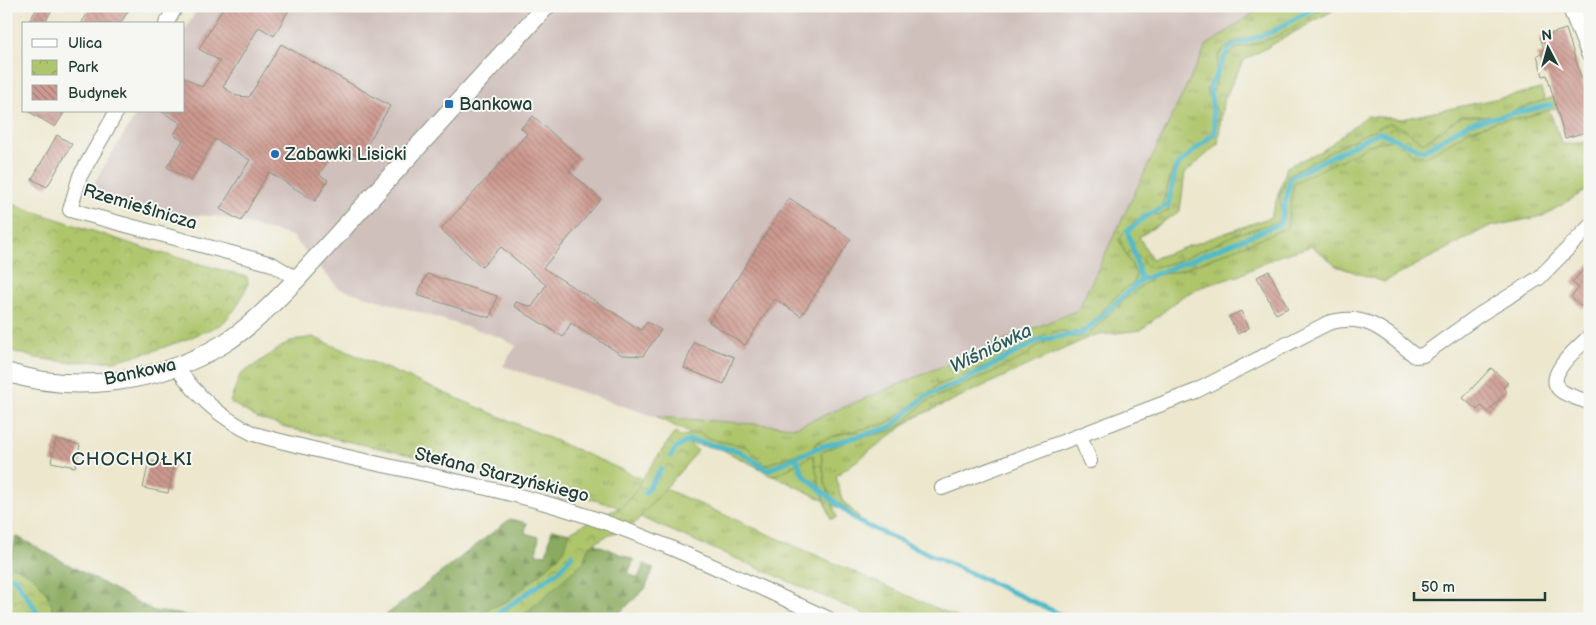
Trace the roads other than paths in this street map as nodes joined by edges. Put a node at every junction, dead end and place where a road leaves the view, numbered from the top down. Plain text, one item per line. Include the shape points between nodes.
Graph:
1 (176, 6) edge
2 (546, 6) edge
3 (1571, 6) edge
4 (167, 22) edge
5 (1590, 54) edge
6 (116, 112) edge
7 (1590, 226) edge
8 (297, 279) junction
9 (1590, 336) edge
10 (176, 366) junction
11 (6, 372) edge
12 (1590, 403) edge
13 (1080, 435) junction
14 (1090, 461) dead end
15 (942, 488) dead end
16 (829, 619) edge

1 - 4 street
2 - 8 street, Bankowa
3 - 5 street
6 - 8 street, Rzemieślnicza via 80,176 70,210 272,264
7 - 13 street via 1539,278 1479,314 1424,355 1416,356 1373,324 1343,319 1328,323 1196,391
8 - 10 street, Bankowa via 242,331 204,355
9 - 12 street via 1557,370 1556,382 1560,390
10 - 11 street, Bankowa via 90,382 58,382
10 - 16 street, Stefana Starzyńskiego via 202,400 233,424 254,434 515,495 587,516 628,530
13 - 14 street
13 - 15 street

